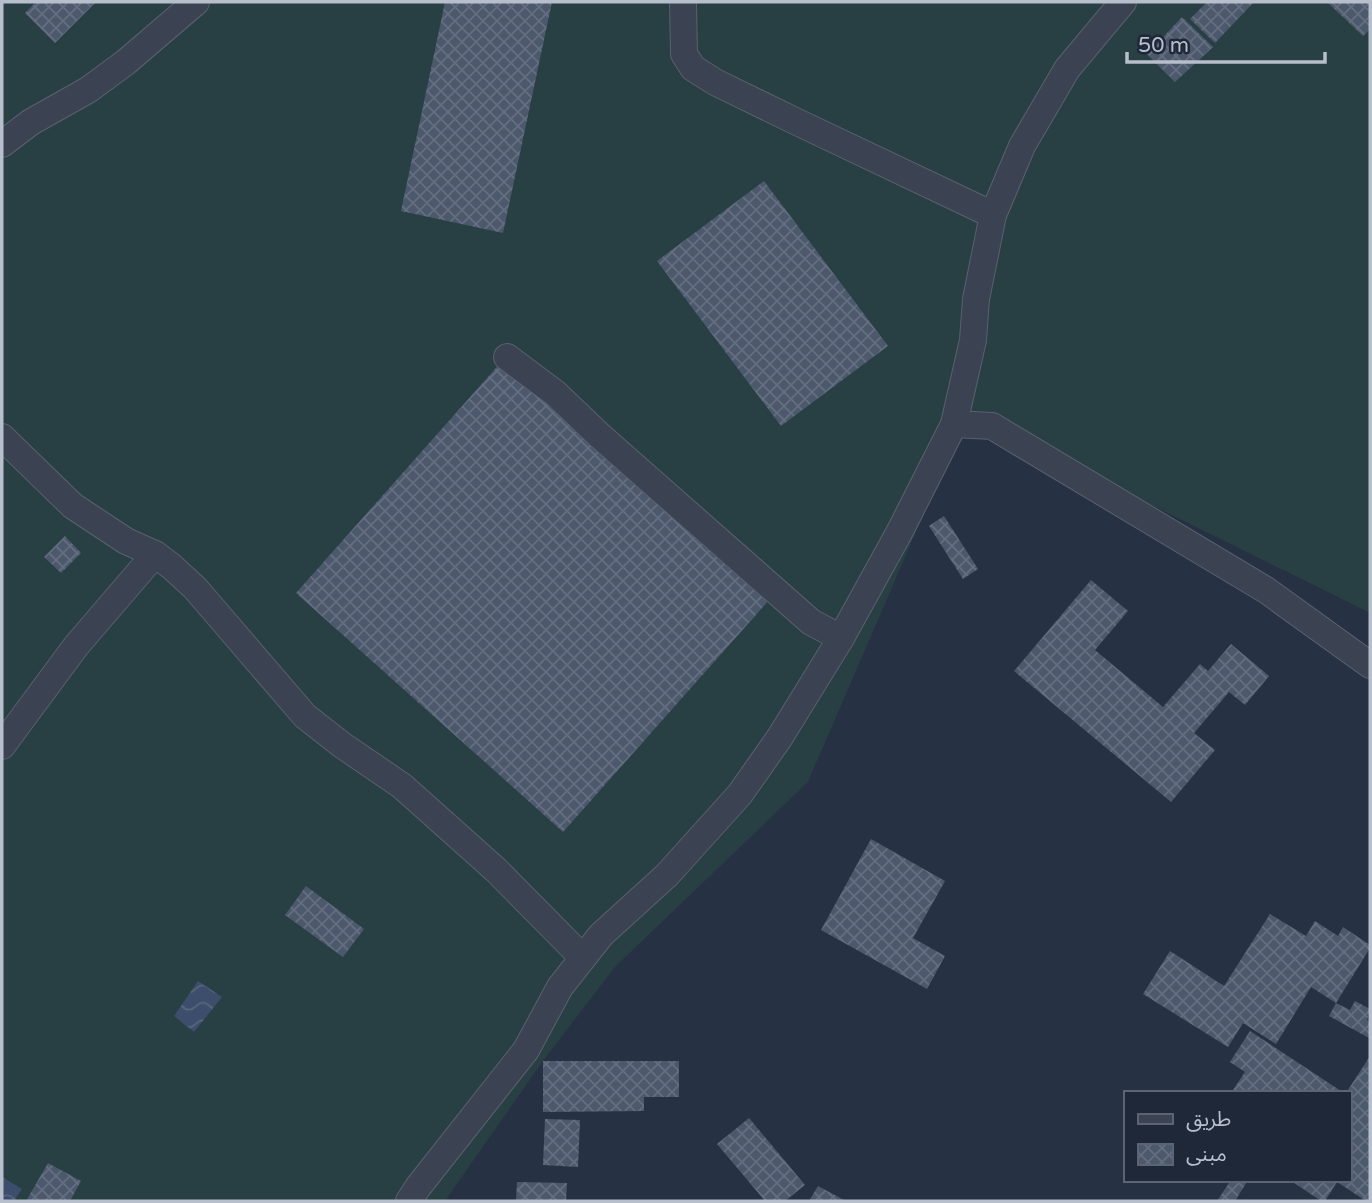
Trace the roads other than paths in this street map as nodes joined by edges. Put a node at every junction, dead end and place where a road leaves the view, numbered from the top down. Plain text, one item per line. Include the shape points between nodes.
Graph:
1 (196, 2) edge
2 (682, 2) edge
3 (1123, 2) edge
4 (2, 145) edge
5 (993, 215) junction
6 (507, 357) dead end
7 (954, 424) junction
8 (2, 437) edge
9 (155, 554) junction
10 (841, 638) junction
11 (1370, 665) edge
12 (2, 746) edge
13 (583, 958) junction
14 (409, 1201) edge

1 - 4 street via 126,62
2 - 5 street via 684,54 693,68
3 - 5 street via 1067,69 1022,146
5 - 7 street
6 - 10 street via 555,393 811,621
7 - 10 street
7 - 11 street via 992,426 1266,590
8 - 9 street via 74,506 126,541
9 - 12 street via 76,646
9 - 13 street via 195,588 305,716 402,786 496,870
10 - 13 street via 740,794
13 - 14 street via 560,987 526,1050

